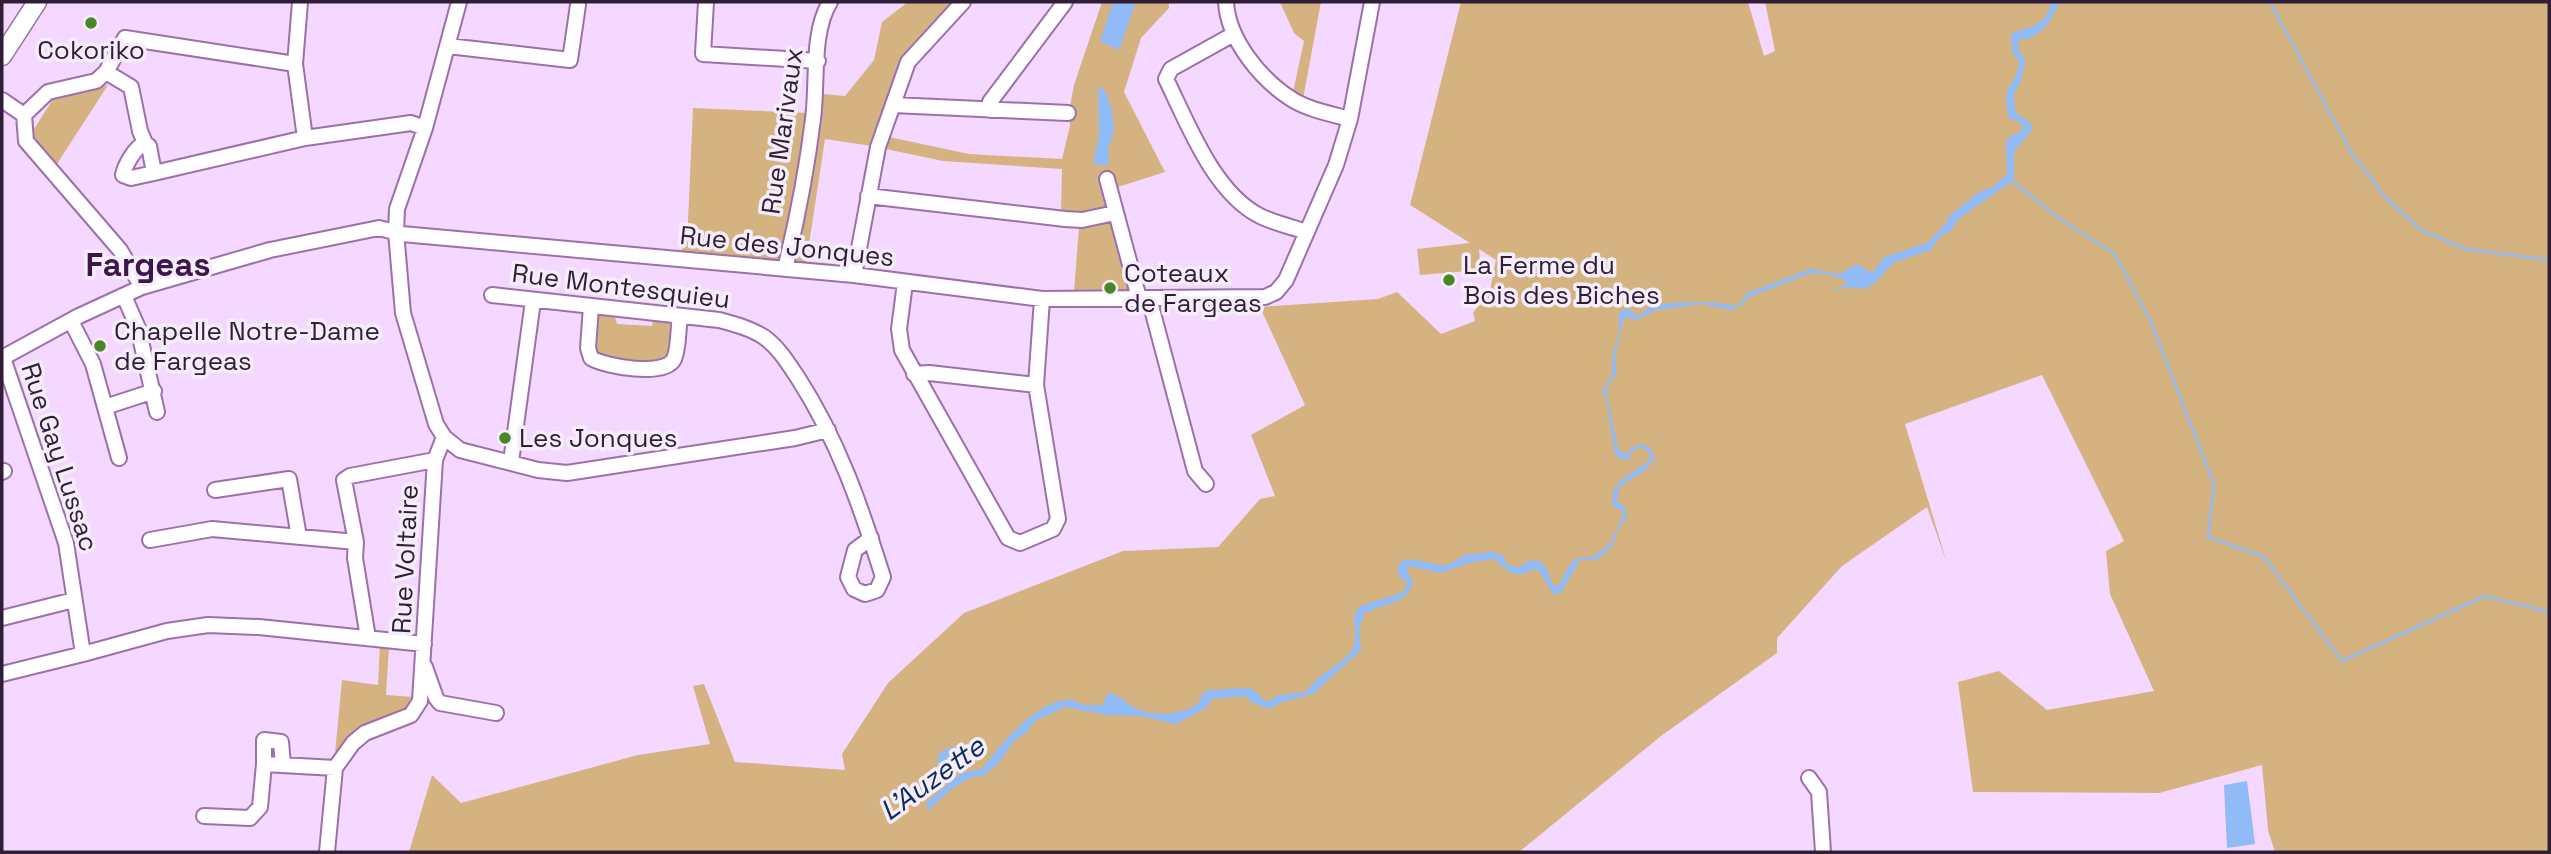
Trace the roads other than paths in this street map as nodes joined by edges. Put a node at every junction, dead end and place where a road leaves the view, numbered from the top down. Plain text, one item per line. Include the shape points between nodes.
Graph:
1 (37, 2) edge
2 (300, 2) edge
3 (459, 2) edge
4 (706, 2) edge
5 (830, 2) edge
6 (963, 2) edge
7 (1065, 2) edge
8 (1226, 2) edge
9 (1372, 2) edge
10 (578, 5) dead end
11 (1234, 34) junction
12 (448, 46) junction
13 (2, 56) edge
14 (818, 61) junction
15 (295, 64) junction
16 (106, 72) junction
17 (2, 100) edge
18 (893, 105) junction
19 (990, 110) junction
20 (1068, 113) dead end
21 (24, 115) junction
22 (1350, 119) junction
23 (425, 128) junction
24 (305, 138) junction
25 (145, 142) junction
26 (153, 173) junction
27 (1107, 179) dead end
28 (868, 196) junction
29 (1115, 213) junction
30 (396, 232) junction
31 (1307, 232) junction
32 (785, 269) junction
33 (854, 275) junction
34 (905, 283) junction
35 (142, 287) junction
36 (492, 295) dead end
37 (124, 296) junction
38 (1144, 298) junction
39 (1042, 299) junction
40 (533, 301) junction
41 (591, 306) junction
42 (680, 316) junction
43 (71, 321) junction
44 (2, 358) edge
45 (914, 374) junction
46 (1036, 385) junction
47 (154, 391) junction
48 (105, 407) junction
49 (157, 412) dead end
50 (828, 430) junction
51 (444, 437) junction
52 (119, 458) dead end
53 (435, 460) junction
54 (511, 462) junction
55 (1206, 484) dead end
56 (215, 490) dead end
57 (299, 537) junction
58 (871, 538) dead end
59 (150, 540) dead end
60 (356, 542) junction
61 (74, 600) junction
62 (2, 618) edge
63 (368, 638) junction
64 (424, 644) junction
65 (82, 654) junction
66 (423, 663) junction
67 (2, 674) edge
68 (496, 713) dead end
69 (264, 764) junction
70 (283, 764) junction
71 (335, 768) junction
72 (1809, 778) dead end
73 (204, 816) dead end
74 (327, 852) edge
75 (1824, 852) edge

1 - 13 main road
2 - 15 street
3 - 12 street
4 - 14 street via 703,54
5 - 14 street, Rue Marivaux via 819,30
6 - 18 street via 908,62
7 - 19 street via 990,102
8 - 11 street
9 - 22 street
10 - 12 street via 570,60
11 - 22 street via 1265,78 1292,99
11 - 31 street via 1171,69 1166,79 1230,195 1259,216
12 - 23 street
14 - 32 street, Rue Marivaux via 814,118
15 - 16 street via 125,38
15 - 24 street
16 - 21 street via 96,81 48,92
16 - 25 street via 131,87
17 - 21 street
18 - 19 street
18 - 28 street
19 - 20 street
21 - 35 street via 26,142 120,250
22 - 31 street
23 - 24 street via 411,123
23 - 30 street via 397,209
24 - 26 street
25 - 26 street
25 - 26 street via 123,175 131,178
27 - 29 street
28 - 29 street via 1065,219
28 - 33 street
29 - 38 street
30 - 32 street, Rue des Jonques
30 - 35 street, Rue des Jonques via 379,228 270,250
30 - 51 street via 402,313
31 - 38 street, Rue des Jonques via 1286,280 1265,297
32 - 33 street, Rue des Jonques
33 - 34 street, Rue des Jonques
34 - 39 street, Rue des Jonques
34 - 45 street via 899,329 902,350
35 - 37 street
36 - 40 street, Rue Montesquieu
37 - 43 street
37 - 47 street via 138,328
38 - 39 street, Rue des Jonques
38 - 55 street via 1195,471
39 - 46 street
40 - 41 street, Rue Montesquieu
40 - 54 street
41 - 42 street, Rue Montesquieu
41 - 42 street via 591,358 657,370 675,358
42 - 50 street, Rue Montesquieu via 719,320 765,338 782,353
43 - 44 street
43 - 48 street via 93,364
44 - 61 street, Rue Gay Lussac via 66,543
45 - 46 street
45 - 46 street via 1008,538 1020,543 1053,529 1058,519
47 - 48 street
47 - 49 street
48 - 52 street
50 - 54 street via 567,473
50 - 58 street, Rue Montesquieu
51 - 53 street, Rue Voltaire
51 - 54 street via 460,450
53 - 60 street via 344,480
53 - 64 street, Rue Voltaire
56 - 57 street via 289,479
57 - 59 street via 212,529
57 - 60 street
60 - 63 street
61 - 62 street
61 - 65 street, Rue Gay Lussac
63 - 64 street
63 - 65 street via 208,625
64 - 66 street, Rue Voltaire
65 - 67 street
66 - 68 street via 440,703
66 - 71 street, Rue Voltaire via 420,702 411,715 366,733
69 - 70 street
69 - 70 street via 264,740 281,742
69 - 73 street via 260,807 250,818
70 - 71 street
71 - 74 street
72 - 75 street via 1819,792

